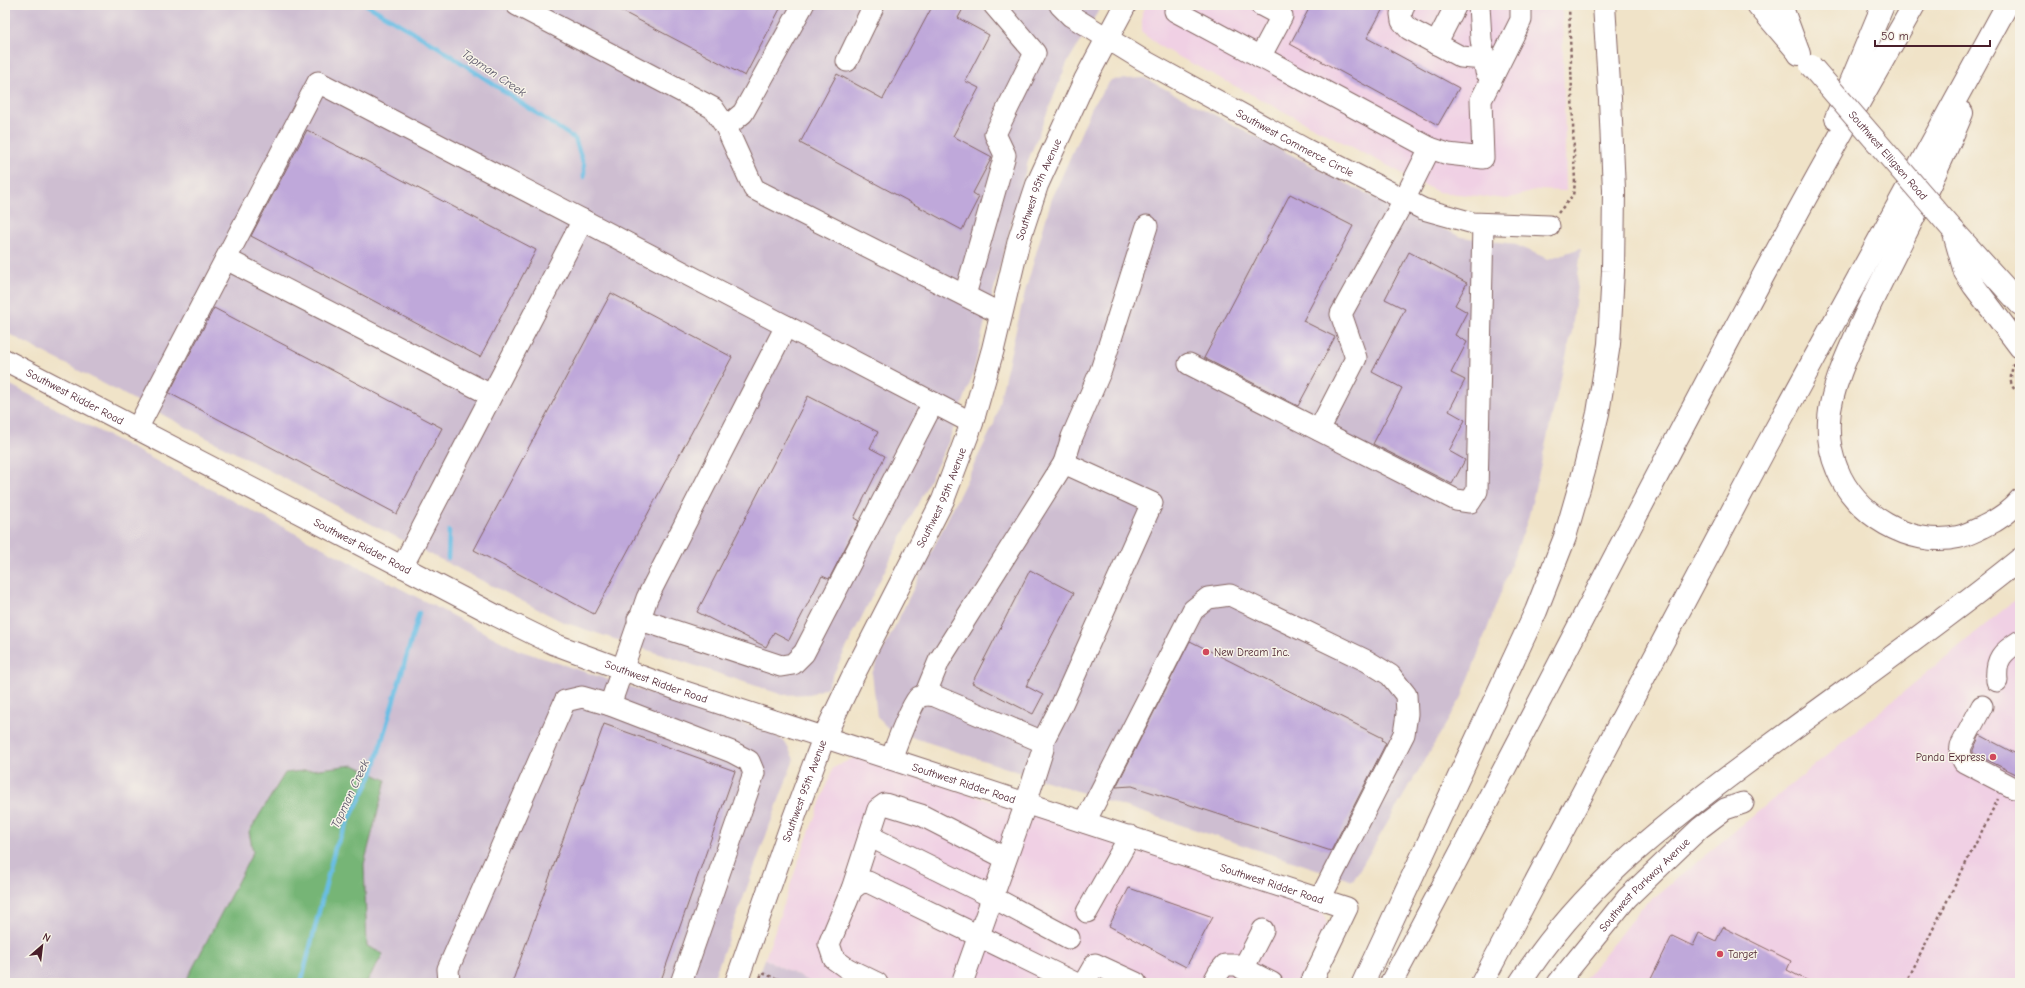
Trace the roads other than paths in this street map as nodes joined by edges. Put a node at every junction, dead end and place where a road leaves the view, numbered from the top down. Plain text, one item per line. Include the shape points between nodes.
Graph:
1 (517, 5) edge
2 (803, 5) edge
3 (874, 5) edge
4 (994, 5) edge
5 (1060, 5) edge
6 (1125, 5) edge
7 (1179, 5) edge
8 (1261, 5) edge
9 (1404, 5) edge
10 (1456, 5) edge
11 (1480, 5) edge
12 (1521, 5) edge
13 (1604, 5) edge
14 (1758, 5) edge
15 (1781, 5) edge
16 (1883, 5) edge
17 (1914, 5) edge
18 (2004, 9) edge
19 (1106, 38) junction
20 (1436, 44) junction
21 (1260, 57) junction
22 (1484, 59) junction
23 (1805, 60) junction
24 (847, 61) dead end
25 (1488, 85) junction
26 (726, 127) junction
27 (1430, 148) junction
28 (1404, 200) junction
29 (1794, 219) junction
30 (583, 220) junction
31 (1484, 224) junction
32 (1147, 226) dead end
33 (1549, 226) road end
34 (1953, 230) junction
35 (226, 259) junction
36 (965, 295) junction
37 (2020, 304) edge
38 (1001, 314) junction
39 (786, 326) junction
40 (2020, 347) edge
41 (5, 360) edge
42 (1189, 364) dead end
43 (491, 395) junction
44 (933, 403) junction
45 (972, 423) junction
46 (137, 429) junction
47 (1319, 430) junction
48 (1064, 463) junction
49 (2020, 500) edge
50 (2020, 559) edge
51 (402, 567) junction
52 (638, 619) junction
53 (2020, 641) edge
54 (622, 669) junction
55 (1997, 682) dead end
56 (925, 695) junction
57 (610, 705) junction
58 (1982, 706) dead end
59 (824, 737) junction
60 (1042, 743) junction
61 (891, 759) junction
62 (2010, 791) edge
63 (1026, 803) junction
64 (1743, 803) dead end
65 (1084, 822) junction
66 (869, 836) junction
67 (1130, 836) junction
68 (1005, 858) junction
69 (852, 889) junction
70 (992, 897) junction
71 (1320, 899) junction
72 (1087, 912) dead end
73 (1263, 930) dead end
74 (979, 935) junction
75 (1069, 938) dead end
76 (1244, 969) junction
77 (449, 983) edge
78 (681, 983) edge
79 (736, 983) edge
80 (877, 983) edge
81 (962, 983) edge
82 (1075, 983) edge
83 (1084, 983) edge
84 (1136, 983) edge
85 (1213, 983) edge
86 (1272, 983) edge
87 (1311, 983) edge
88 (1363, 983) edge
89 (1391, 983) edge
90 (1482, 983) edge
91 (1520, 983) edge
92 (1558, 983) edge

1 - 26 street via 713,108
2 - 26 street via 743,113
3 - 24 street
4 - 36 street via 1035,53 995,134 1005,155
5 - 19 street, Southwest Commerce Circle via 1071,16
6 - 19 main road, Southwest 95th Avenue
7 - 21 street via 1175,12
8 - 21 street via 1282,16
9 - 20 street via 1402,21 1409,29
10 - 20 street
11 - 22 street
12 - 25 street via 1522,20
13 - 88 main road via 1612,144 1613,271 1609,344 1598,413 1584,471 1565,537 1536,611
14 - 23 main road, Southwest Elligsen Road
15 - 23 main road
16 - 29 main road
17 - 29 main road
18 - 49 main road via 1954,134 1852,343 1834,394 1829,420 1830,445 1843,482 1871,514 1895,529 1927,538 1959,537 1999,519
18 - 90 main road via 1766,447
19 - 28 street, Southwest Commerce Circle via 1305,149
19 - 38 main road, Southwest 95th Avenue via 1055,141 1037,184 1019,240
20 - 22 street via 1461,57
21 - 27 street
22 - 25 street
23 - 34 main road, Southwest Elligsen Road, bridge
25 - 27 street via 1481,100 1482,158 1448,154
26 - 36 street via 754,189
27 - 28 street
28 - 31 street, Southwest Commerce Circle via 1447,217
28 - 47 street via 1342,314 1356,358
29 - 89 main road via 1571,640 1491,798
30 - 35 street via 318,82
30 - 39 street
30 - 43 street
31 - 33 street, Southwest Commerce Circle
31 - 47 street via 1477,491 1470,502 1456,500
32 - 48 street via 1101,370 1072,436
34 - 37 main road, Southwest Elligsen Road
34 - 40 main road via 1965,272
35 - 43 street
35 - 46 street
36 - 38 street
38 - 45 main road, Southwest 95th Avenue
39 - 44 street
39 - 52 street
41 - 46 street, Southwest Ridder Road
42 - 47 street
43 - 51 street
44 - 45 street
44 - 52 street via 804,653 793,664 781,666
45 - 59 main road, Southwest 95th Avenue via 943,500
46 - 51 street, Southwest Ridder Road
48 - 56 street via 939,661
48 - 60 street via 1152,503
50 - 91 main road via 1658,830 1583,901 1555,934
51 - 54 street, Southwest Ridder Road via 538,636
52 - 54 street
53 - 55 street via 2006,649 2001,656 1997,668
54 - 57 street
54 - 59 street, Southwest Ridder Road
56 - 60 street via 935,696
56 - 61 street via 919,697 913,706
57 - 77 street via 582,697 565,701 448,970
57 - 78 street via 732,752 749,761 754,773
58 - 62 street via 1961,746 1961,759 2014,788
59 - 61 street, Southwest Ridder Road
59 - 79 main road, Southwest 95th Avenue
60 - 63 street via 1043,749
61 - 63 street, Southwest Ridder Road
63 - 65 street, Southwest Ridder Road
63 - 68 street
64 - 92 street, Southwest Parkway Avenue via 1724,809 1700,828 1638,887
65 - 67 street, Southwest Ridder Road
65 - 71 street via 1193,610 1208,598 1230,595 1368,661 1390,675 1406,695 1404,734
66 - 68 street via 878,809 885,804 921,815
66 - 69 street
66 - 70 street
67 - 71 street, Southwest Ridder Road
67 - 72 street
68 - 70 street
69 - 74 street via 860,883 868,882
69 - 80 street via 829,944 834,959
70 - 74 street
70 - 75 street
71 - 87 street, Southwest Ridder Road via 1347,908
73 - 76 street
74 - 81 street
74 - 82 street
76 - 85 street via 1237,965 1225,965
76 - 86 street
83 - 84 street via 1096,964

